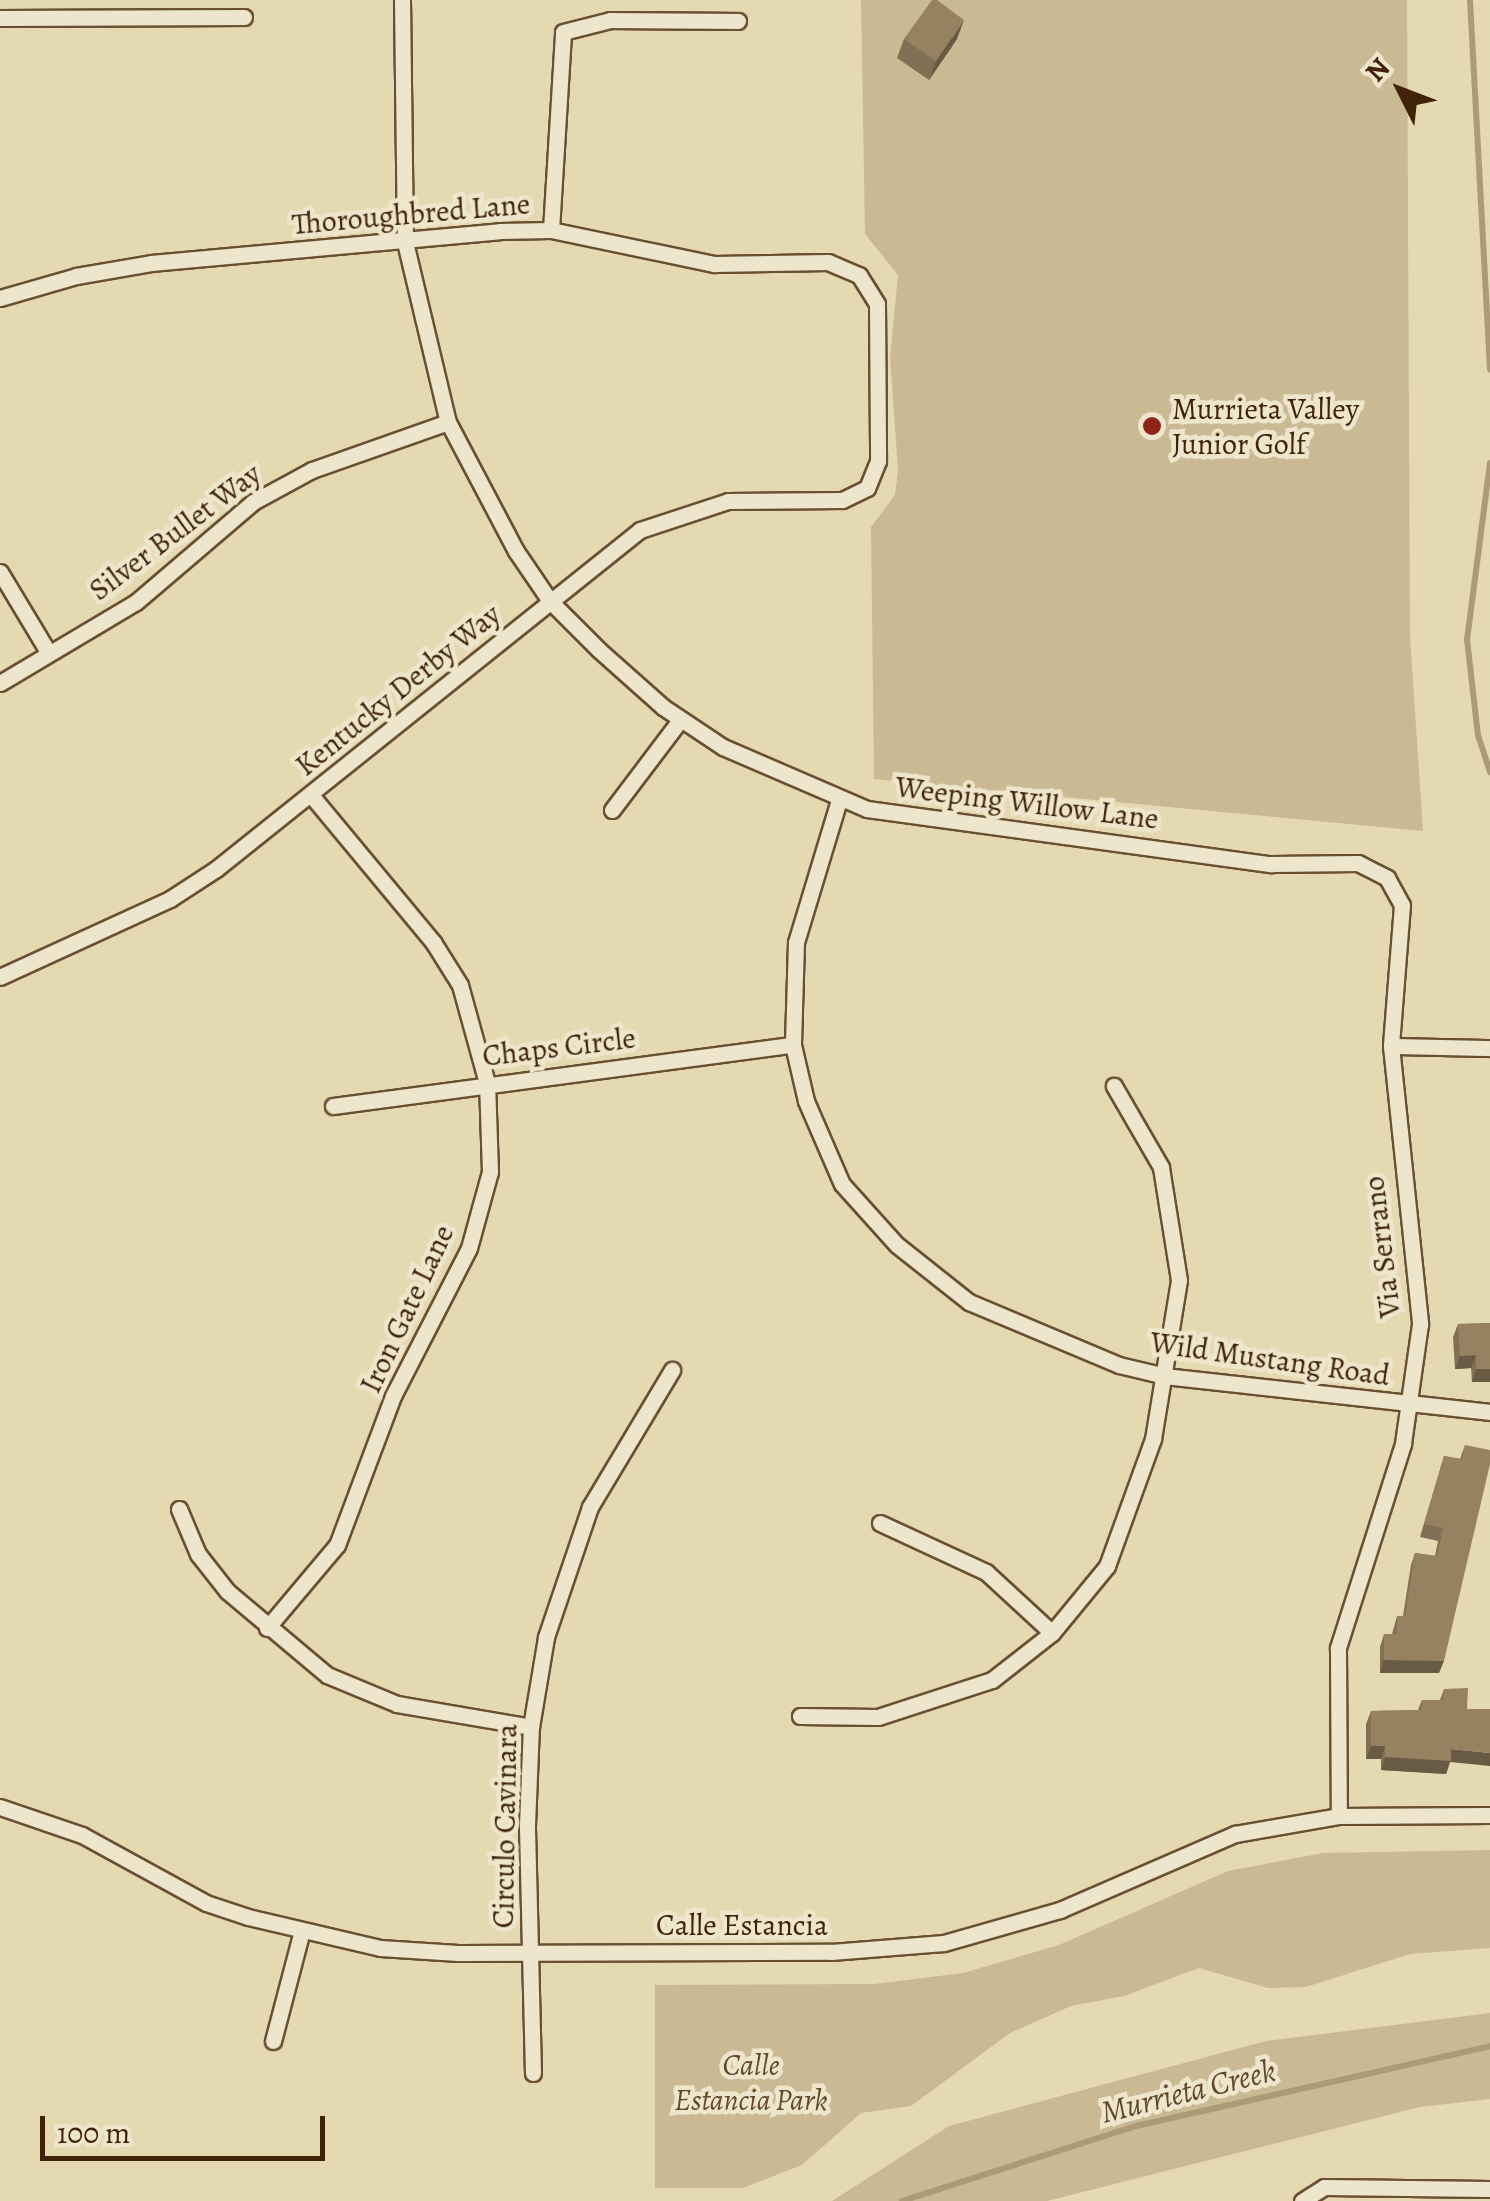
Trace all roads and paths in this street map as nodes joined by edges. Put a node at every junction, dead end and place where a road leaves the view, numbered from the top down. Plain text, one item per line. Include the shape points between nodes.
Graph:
1 (402, 0) edge
2 (244, 16) dead end
3 (0, 18) edge
4 (738, 20) dead end
5 (551, 230) junction
6 (406, 242) junction
7 (0, 298) edge
8 (448, 422) junction
9 (842, 500) joint
10 (0, 572) edge
11 (550, 601) junction
12 (48, 652) junction
13 (0, 683) edge
14 (680, 720) junction
15 (312, 796) junction
16 (838, 800) junction
17 (612, 810) dead end
18 (1358, 863) joint
19 (0, 977) edge
20 (793, 1045) junction
21 (1391, 1046) junction
22 (1490, 1048) edge
23 (487, 1083) junction
24 (1114, 1086) dead end
25 (333, 1106) dead end
26 (672, 1370) dead end
27 (1166, 1376) junction
28 (1412, 1406) junction
29 (1490, 1412) edge
30 (180, 1509) dead end
31 (880, 1523) dead end
32 (267, 1628) junction
33 (1052, 1633) junction
34 (800, 1716) dead end
35 (531, 1727) junction
36 (0, 1807) edge
37 (1490, 1815) edge
38 (1339, 1816) junction
39 (301, 1934) junction
40 (532, 1953) junction
41 (274, 2041) dead end
42 (533, 2072) dead end
43 (1490, 2189) edge
44 (1302, 2201) edge

1 - 6 street, Weeping Willow Lane
2 - 3 street
4 - 5 street via 610,20 562,32
5 - 6 street, Thoroughbred Lane
5 - 9 street, Thoroughbred Lane via 714,264 828,262 859,275 877,304 878,461 867,488
6 - 7 street, Thoroughbred Lane via 152,264
6 - 8 street, Weeping Willow Lane
8 - 11 street, Weeping Willow Lane
8 - 12 street, Silver Bullet Way via 312,470 253,502 151,592
9 - 11 street, Kentucky Derby Way via 728,501 679,514 640,530
10 - 12 street
11 - 14 street, Weeping Willow Lane
11 - 15 street, Kentucky Derby Way
12 - 13 street, Silver Bullet Way
14 - 16 street, Weeping Willow Lane
14 - 17 street
15 - 19 street, Kentucky Derby Way via 170,899
15 - 23 street, Iron Gate Lane via 410,913 460,985
16 - 18 street, Weeping Willow Lane via 989,830 1271,864
16 - 20 street, Wild Mustang Road via 796,942
18 - 21 street, Via Serrano via 1388,878 1402,905
20 - 23 street, Chaps Circle
20 - 27 street, Wild Mustang Road via 806,1100 842,1184 922,1268 969,1302 1042,1337
21 - 22 street
21 - 28 street, Via Serrano via 1420,1324
23 - 25 street, Chaps Circle
23 - 32 street, Iron Gate Lane via 490,1172 470,1248 393,1396 336,1545
24 - 27 street via 1161,1167 1175,1226 1179,1280
26 - 35 street, Circulo Cavinara via 590,1507 546,1637
27 - 28 street, Wild Mustang Road
27 - 33 street via 1131,1513 1107,1566
28 - 29 street, Wild Mustang Road
28 - 38 street, Via Serrano via 1338,1648
30 - 32 street via 198,1554
31 - 33 street via 986,1572
32 - 35 street via 356,1690 397,1704
33 - 34 street via 992,1680 942,1701 878,1717
35 - 40 street, Circulo Cavinara via 526,1825
36 - 39 street, Calle Estancia via 82,1835 206,1902
37 - 38 street, Calle Estancia
38 - 40 street, Calle Estancia via 1235,1834 1060,1910 944,1942 831,1952
39 - 40 street, Calle Estancia via 380,1948
39 - 41 street
40 - 42 street, Circulo Cavinara
43 - 44 street via 1324,2187

